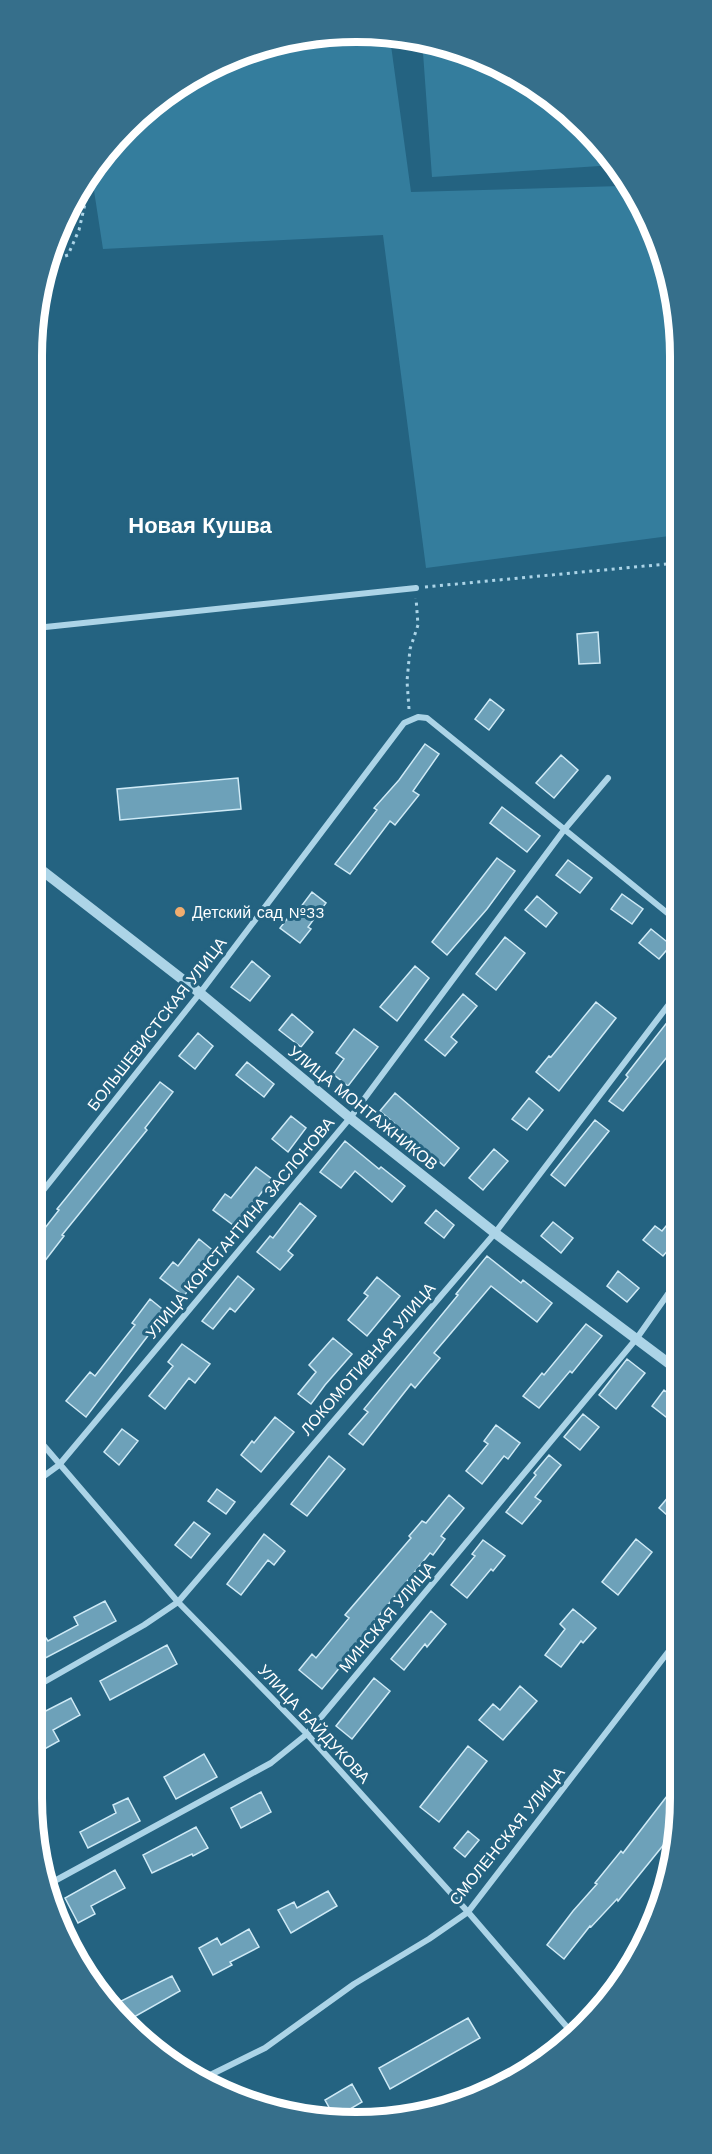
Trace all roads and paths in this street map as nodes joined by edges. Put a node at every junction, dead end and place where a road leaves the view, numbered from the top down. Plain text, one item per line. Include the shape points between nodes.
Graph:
1 (87, 194) edge
2 (58, 259) edge
3 (670, 564) edge
4 (416, 588) junction
5 (42, 626) edge
6 (409, 720) junction
7 (608, 778) dead end
8 (564, 830) junction
9 (42, 871) edge
10 (670, 915) edge
11 (200, 993) junction
12 (670, 1003) edge
13 (350, 1118) junction
14 (42, 1192) edge
15 (495, 1233) junction
16 (670, 1291) edge
17 (637, 1338) junction
18 (670, 1364) edge
19 (42, 1444) edge
20 (59, 1465) junction
21 (42, 1477) edge
22 (178, 1602) junction
23 (670, 1649) edge
24 (42, 1683) edge
25 (307, 1734) junction
26 (54, 1881) edge
27 (468, 1912) junction
28 (569, 2029) edge
29 (209, 2076) edge

1 - 2 path via 68,255
3 - 4 path
4 - 5 street
4 - 6 path via 418,625 410,649 407,681
6 - 8 street via 427,718
6 - 11 street, БОЛЬШЕВИСТСКАЯ УЛИЦА
7 - 8 street, УЛИЦА КОНСТАНТИНА ЗАСЛОНОВА
8 - 10 street
8 - 13 street, УЛИЦА КОНСТАНТИНА ЗАСЛОНОВА
9 - 11 street, УЛИЦА МОНТАЖНИКОВ
11 - 13 street, УЛИЦА МОНТАЖНИКОВ
11 - 14 street, БОЛЬШЕВИСТСКАЯ УЛИЦА
12 - 15 street, ЛОКОМОТИВНАЯ УЛИЦА
13 - 15 street, УЛИЦА МОНТАЖНИКОВ
13 - 20 street, УЛИЦА КОНСТАНТИНА ЗАСЛОНОВА
15 - 17 street, УЛИЦА МОНТАЖНИКОВ
15 - 22 street, ЛОКОМОТИВНАЯ УЛИЦА
16 - 17 street, МИНСКАЯ УЛИЦА
17 - 18 street, УЛИЦА МОНТАЖНИКОВ
17 - 25 street, МИНСКАЯ УЛИЦА
19 - 20 street, УЛИЦА БАЙДУКОВА
20 - 21 street, УЛИЦА КОНСТАНТИНА ЗАСЛОНОВА
20 - 22 street, УЛИЦА БАЙДУКОВА
22 - 24 street, ЛОКОМОТИВНАЯ УЛИЦА
22 - 25 street, УЛИЦА БАЙДУКОВА
23 - 27 street, СМОЛЕНСКАЯ УЛИЦА
25 - 26 street, МИНСКАЯ УЛИЦА via 271,1762
25 - 27 street, УЛИЦА БАЙДУКОВА
27 - 28 street, УЛИЦА БАЙДУКОВА
27 - 29 street, СМОЛЕНСКАЯ УЛИЦА via 354,1984 265,2048

